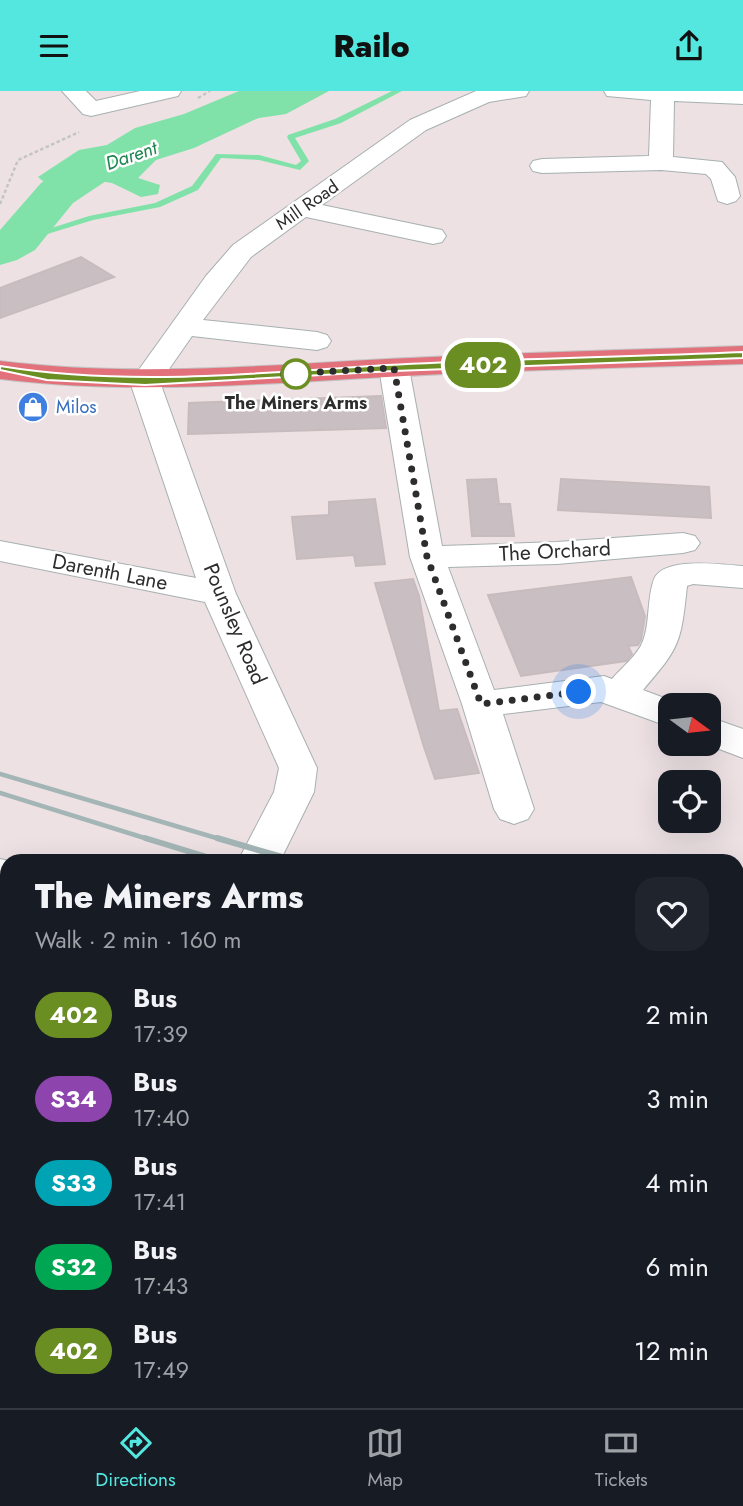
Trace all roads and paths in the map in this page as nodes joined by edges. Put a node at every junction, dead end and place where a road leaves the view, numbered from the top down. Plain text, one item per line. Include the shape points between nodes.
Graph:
1 (73, 91) edge
2 (170, 91) edge
3 (518, 91) edge
4 (615, 91) edge
5 (663, 93) junction
6 (743, 97) edge
7 (662, 163) junction
8 (542, 166) dead end
9 (727, 196) dead end
10 (302, 209) junction
11 (433, 236) dead end
12 (185, 327) junction
13 (317, 341) dead end
14 (743, 355) edge
15 (394, 368) junction
16 (0, 370) edge
17 (145, 382) junction
18 (683, 543) dead end
19 (0, 551) edge
20 (427, 557) junction
21 (734, 576) edge
22 (219, 594) junction
23 (620, 693) junction
24 (481, 704) junction
25 (658, 709) edge
26 (721, 735) edge
27 (743, 744) edge
28 (514, 809) dead end
29 (263, 854) edge

1 - 2 street via 91,109
3 - 10 street, Mill Road via 484,96 418,125
4 - 5 street
5 - 6 street
5 - 7 street
7 - 8 street
7 - 9 street via 713,167 723,177
10 - 11 street
10 - 12 street, Mill Road via 242,251
12 - 13 street
12 - 17 street, Mill Road
14 - 15 main road
15 - 17 main road
15 - 20 street
16 - 17 main road
17 - 22 street, Pounsley Road
18 - 20 street, The Orchard
19 - 22 street, Darenth Lane
20 - 24 street
21 - 23 street via 690,572 670,580 659,648
22 - 29 street, Pounsley Road via 298,768 294,792
23 - 24 street via 604,689
23 - 25 street
24 - 28 street
26 - 27 street

